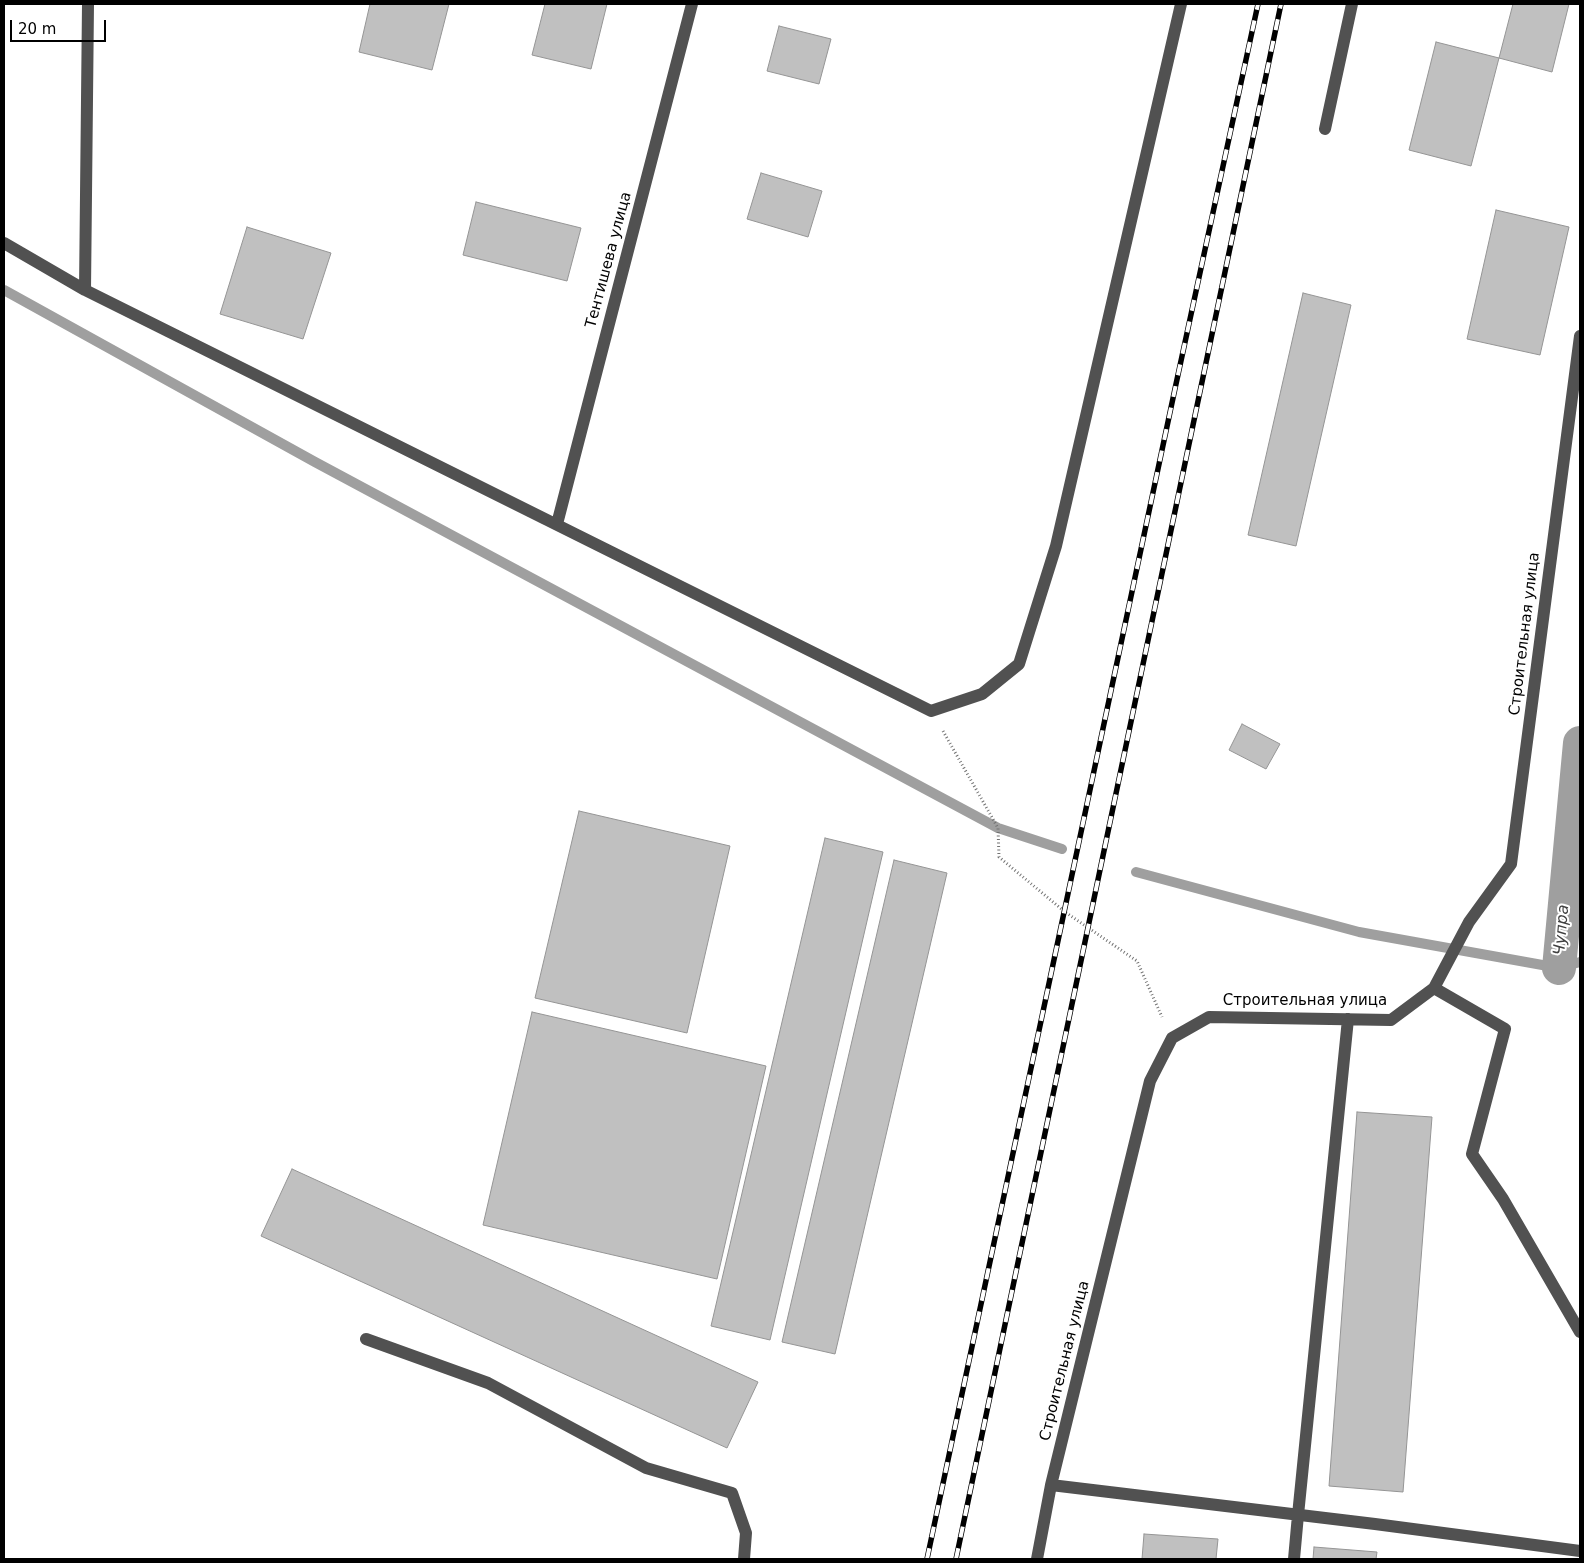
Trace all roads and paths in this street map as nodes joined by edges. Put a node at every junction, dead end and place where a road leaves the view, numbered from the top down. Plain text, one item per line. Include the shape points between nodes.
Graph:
1 (88, 4) edge
2 (690, 4) edge
3 (1182, 4) edge
4 (1352, 4) edge
5 (1325, 129) dead end
6 (4, 243) edge
7 (85, 290) junction
8 (1580, 336) edge
9 (557, 524) junction
10 (932, 711) junction
11 (1434, 988) junction
12 (1348, 1019) junction
13 (1172, 1038) junction
14 (1580, 1332) edge
15 (366, 1339) dead end
16 (1051, 1484) junction
17 (1298, 1515) junction
18 (1580, 1551) edge
19 (744, 1559) edge
20 (1037, 1559) edge
21 (1294, 1559) edge

1 - 7 street
2 - 9 street, Тентишева улица
3 - 10 street via 1056,546 1019,664 982,694
4 - 5 street
6 - 7 street
7 - 9 street
8 - 11 street, Строительная улица via 1511,864 1469,922
9 - 10 street
10 - 13 path via 998,828 999,857 1065,912 1137,961
11 - 12 street, Строительная улица via 1392,1020
11 - 14 street via 1505,1029 1472,1154 1503,1199
12 - 13 street, Строительная улица via 1209,1017
12 - 17 street
13 - 16 street, Строительная улица via 1150,1081
15 - 19 street via 488,1383 646,1468 732,1493 746,1533
16 - 17 street
16 - 20 street, Строительная улица
17 - 18 street
17 - 21 street

